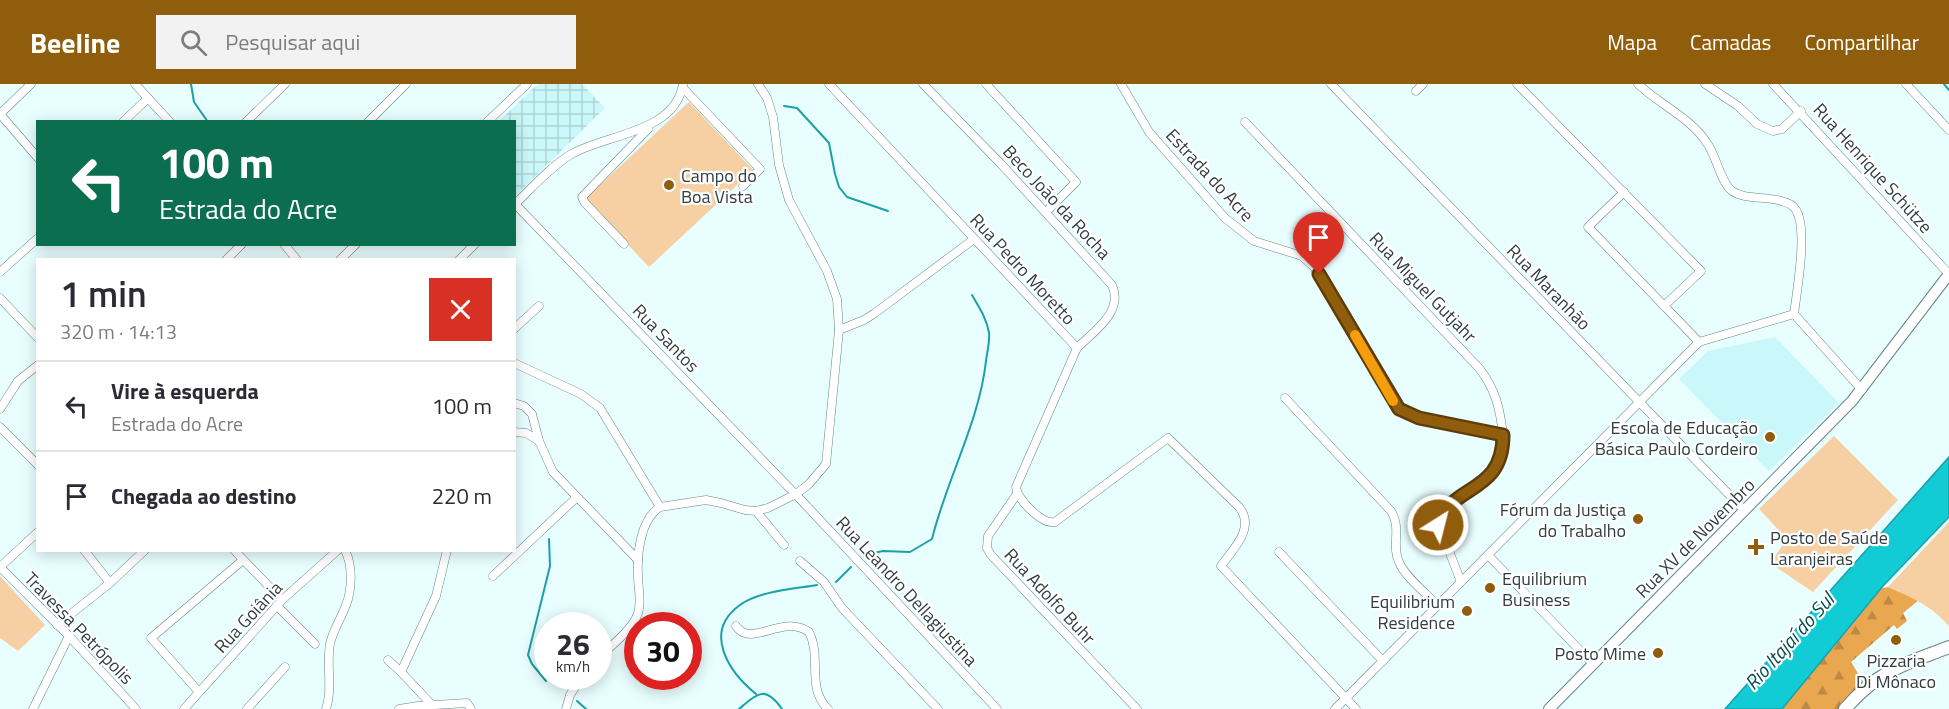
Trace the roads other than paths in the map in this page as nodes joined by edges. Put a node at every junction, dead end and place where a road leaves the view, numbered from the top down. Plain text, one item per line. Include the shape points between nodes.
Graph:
1 (31, 84) edge
2 (135, 84) edge
3 (285, 84) edge
4 (406, 84) edge
5 (526, 84) edge
6 (758, 84) edge
7 (829, 84) edge
8 (923, 84) edge
9 (986, 84) edge
10 (1121, 84) edge
11 (1331, 84) edge
12 (1423, 84) edge
13 (1517, 84) edge
14 (1638, 84) edge
15 (1706, 84) edge
16 (1773, 84) edge
17 (1905, 84) edge
18 (683, 86) edge
19 (1416, 91) dead end
20 (148, 98) junction
21 (1801, 111) junction
22 (0, 114) edge
23 (125, 120) edge
24 (168, 120) edge
25 (248, 120) edge
26 (370, 120) edge
27 (489, 120) edge
28 (655, 122) junction
29 (1245, 122) dead end
30 (1949, 130) edge
31 (36, 156) edge
32 (743, 186) dead end
33 (1624, 192) junction
34 (516, 203) edge
35 (516, 205) edge
36 (1046, 212) junction
37 (1339, 220) junction
38 (974, 239) junction
39 (36, 240) edge
40 (624, 244) dead end
41 (240, 246) edge
42 (286, 246) edge
43 (354, 246) edge
44 (473, 246) edge
45 (1302, 256) junction
46 (228, 258) edge
47 (295, 258) edge
48 (342, 258) edge
49 (461, 258) edge
50 (0, 272) edge
51 (1949, 274) edge
52 (2, 304) edge
53 (539, 306) dead end
54 (1664, 306) junction
55 (1794, 314) junction
56 (516, 327) edge
57 (838, 330) junction
58 (36, 336) edge
59 (1699, 342) junction
60 (1077, 348) junction
61 (516, 364) edge
62 (36, 366) edge
63 (1862, 390) junction
64 (1285, 398) dead end
65 (1640, 402) junction
66 (516, 404) edge
67 (0, 409) edge
68 (0, 427) edge
69 (516, 432) edge
70 (1503, 435) junction
71 (539, 441) junction
72 (36, 463) edge
73 (796, 494) junction
74 (1017, 494) junction
75 (577, 497) junction
76 (660, 507) junction
77 (756, 511) junction
78 (1745, 511) junction
79 (36, 534) edge
80 (784, 545) dead end
81 (86, 552) edge
82 (143, 552) edge
83 (236, 552) edge
84 (336, 552) edge
85 (346, 552) edge
86 (447, 552) edge
87 (1279, 552) dead end
88 (1488, 555) junction
89 (243, 560) junction
90 (638, 560) junction
91 (800, 561) dead end
92 (0, 567) edge
93 (494, 576) dead end
94 (1461, 582) junction
95 (110, 583) junction
96 (280, 603) junction
97 (1438, 606) junction
98 (57, 625) junction
99 (736, 626) dead end
100 (69, 636) junction
101 (315, 644) dead end
102 (612, 644) edge
103 (1949, 647) edge
104 (388, 660) dead end
105 (1383, 661) junction
106 (1593, 664) junction
107 (285, 667) dead end
108 (401, 672) junction
109 (573, 690) edge
110 (199, 692) junction
111 (1346, 698) junction
112 (191, 702) junction
113 (432, 705) junction
114 (33, 709) edge
115 (136, 709) edge
116 (184, 709) edge
117 (197, 709) edge
118 (247, 709) edge
119 (326, 709) edge
120 (399, 709) edge
121 (471, 709) edge
122 (566, 709) edge
123 (828, 709) edge
124 (938, 709) edge
125 (997, 709) edge
126 (1137, 709) edge
127 (1335, 709) edge
128 (1356, 709) edge
129 (1549, 709) edge
130 (1845, 709) edge

1 - 22 street
2 - 20 street
3 - 25 street
4 - 26 street
5 - 27 street
6 - 57 street via 773,117 779,165 789,200 827,271 837,299
7 - 38 street, Rua Pedro Moretto
8 - 36 street, Beco João da Rocha
9 - 36 street via 1076,182
10 - 45 street, Estrada do Acre via 1142,122 1225,218 1254,241
11 - 65 street, Rua Maranhão
12 - 19 street
13 - 33 street
14 - 55 street via 1699,133 1732,191 1780,200 1796,210 1801,235
15 - 21 street via 1757,124 1773,131 1782,129
16 - 21 street, Rua Henrique Schütze
17 - 30 street
18 - 28 street via 673,106
18 - 32 street via 760,170
20 - 23 street
20 - 24 street
21 - 51 street, Rua Henrique Schütze
22 - 31 street
28 - 34 street via 579,150
28 - 40 street via 582,197
29 - 37 street, Rua Miguel Gutjahr
33 - 54 street via 1588,227
33 - 54 street via 1701,271
35 - 73 street, Rua Santos
36 - 60 street, Beco João da Rocha via 1115,292 1113,311
37 - 45 street
37 - 70 street, Rua Miguel Gutjahr via 1488,380 1498,402
38 - 57 street via 875,313
38 - 60 street, Rua Pedro Moretto
39 - 50 street
41 - 46 street
42 - 47 street
43 - 48 street
44 - 49 street
45 - 70 street via 1319,274 1399,409 1419,418
51 - 63 main road, Rua XV de Novembro
52 - 58 street
53 - 56 street
54 - 59 street
55 - 59 street
55 - 63 street
57 - 73 street via 826,464
59 - 65 street
60 - 74 street, Rua Pedro Moretto via 1016,487
61 - 76 street via 581,394 600,408
62 - 67 street via 18,381
63 - 78 main road, Rua XV de Novembro
64 - 97 street via 1391,511 1397,527 1398,561
65 - 78 street, Rua Maranhão
65 - 88 street
66 - 71 street via 532,414
68 - 72 street
69 - 71 street
70 - 94 street via 1499,464 1453,504 1438,525
71 - 75 street via 553,472
73 - 77 street
73 - 125 street, Rua Leandro Dellagiustina
74 - 111 street via 1051,524 1168,438 1245,517 1242,536 1221,566
74 - 126 street, Rua Adolfo Buhr via 988,536 987,548
75 - 90 street
75 - 93 street
76 - 77 street via 706,500
76 - 90 street via 646,524
77 - 80 street
78 - 106 main road, Rua XV de Novembro
79 - 92 street
81 - 95 street
82 - 95 street
83 - 89 street
84 - 96 street, Rua Goiânia
85 - 119 street via 350,588 330,645
86 - 108 street via 436,596
87 - 105 street
88 - 94 street
88 - 106 street
89 - 96 street
89 - 110 street via 150,638
90 - 102 street via 638,615
91 - 124 street via 825,582 842,608
92 - 98 street, Travessa Petrópolis
94 - 97 street
95 - 98 street
96 - 101 street
96 - 110 street, Rua Goiânia
97 - 105 street
98 - 100 street, Travessa Petrópolis
99 - 123 street via 747,634 787,625 809,632 814,647 815,680
100 - 114 street
100 - 115 street, Travessa Petrópolis
103 - 130 main road via 1885,673
104 - 108 street
105 - 111 street
106 - 129 main road, Rua XV de Novembro
107 - 118 street
108 - 113 street
109 - 122 street
110 - 112 street, Rua Goiânia
111 - 127 street
111 - 128 street
112 - 116 street, Rua Goiânia
112 - 117 street
113 - 120 street
113 - 121 street via 467,703

